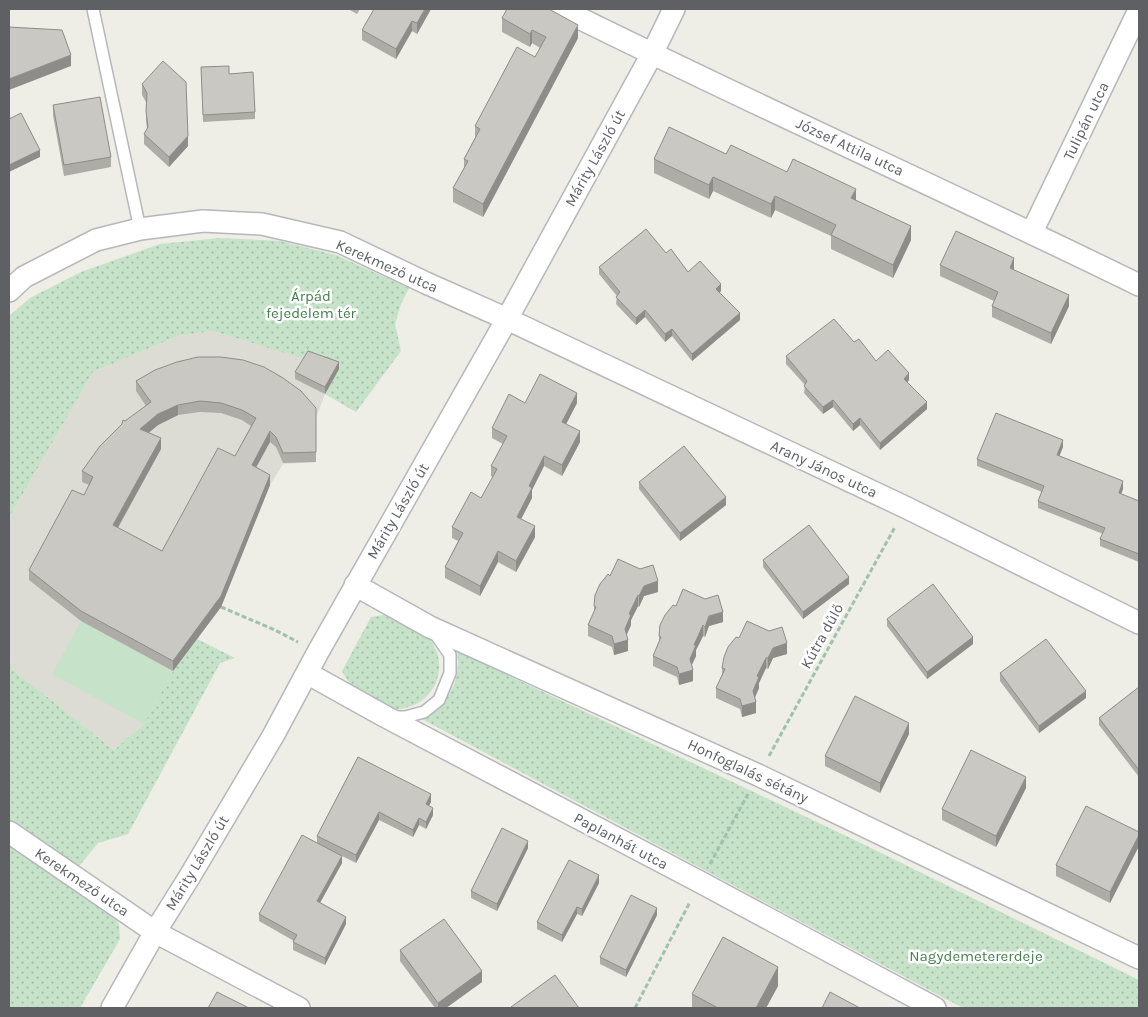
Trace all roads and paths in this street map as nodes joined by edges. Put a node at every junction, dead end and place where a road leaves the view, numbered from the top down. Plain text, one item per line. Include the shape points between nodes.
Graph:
1 (93, 9) edge
2 (562, 9) edge
3 (674, 9) edge
4 (1139, 10) edge
5 (652, 54) junction
6 (140, 229) junction
7 (1032, 232) junction
8 (1139, 285) edge
9 (9, 291) edge
10 (507, 320) junction
11 (905, 508) junction
12 (355, 586) junction
13 (221, 607) edge
14 (1139, 623) edge
15 (430, 627) junction
16 (318, 652) junction
17 (307, 673) junction
18 (386, 717) junction
19 (758, 775) junction
20 (9, 832) edge
21 (155, 932) junction
22 (1139, 958) edge
23 (112, 1008) edge
24 (299, 1008) edge
25 (935, 1008) edge

1 - 6 lane
2 - 5 street, József Attila utca
3 - 5 street, Márity László út
4 - 7 street, Tulipán utca
5 - 7 street, József Attila utca
5 - 10 street, Márity László út
6 - 9 street, Kerekmező utca via 96,240 24,277
6 - 10 street, Kerekmező utca via 203,221 262,224 340,242
7 - 8 street, József Attila utca
10 - 11 street, Arany János utca
10 - 12 street, Márity László út
11 - 14 street, Arany János utca
11 - 19 path, Kútra dűlő
12 - 15 street, Honfoglalás sétány
12 - 16 street, Márity László út
13 - 16 path
15 - 18 lane via 450,655 450,673 439,700 424,712
15 - 19 street, Honfoglalás sétány
16 - 17 street, Márity László út
17 - 18 street, Paplanhát utca
17 - 21 street, Márity László út via 259,760
18 - 25 street, Paplanhát utca
19 - 22 street, Honfoglalás sétány
20 - 21 street, Kerekmező utca
21 - 23 street, Márity László út
21 - 24 street, Kerekmező utca

